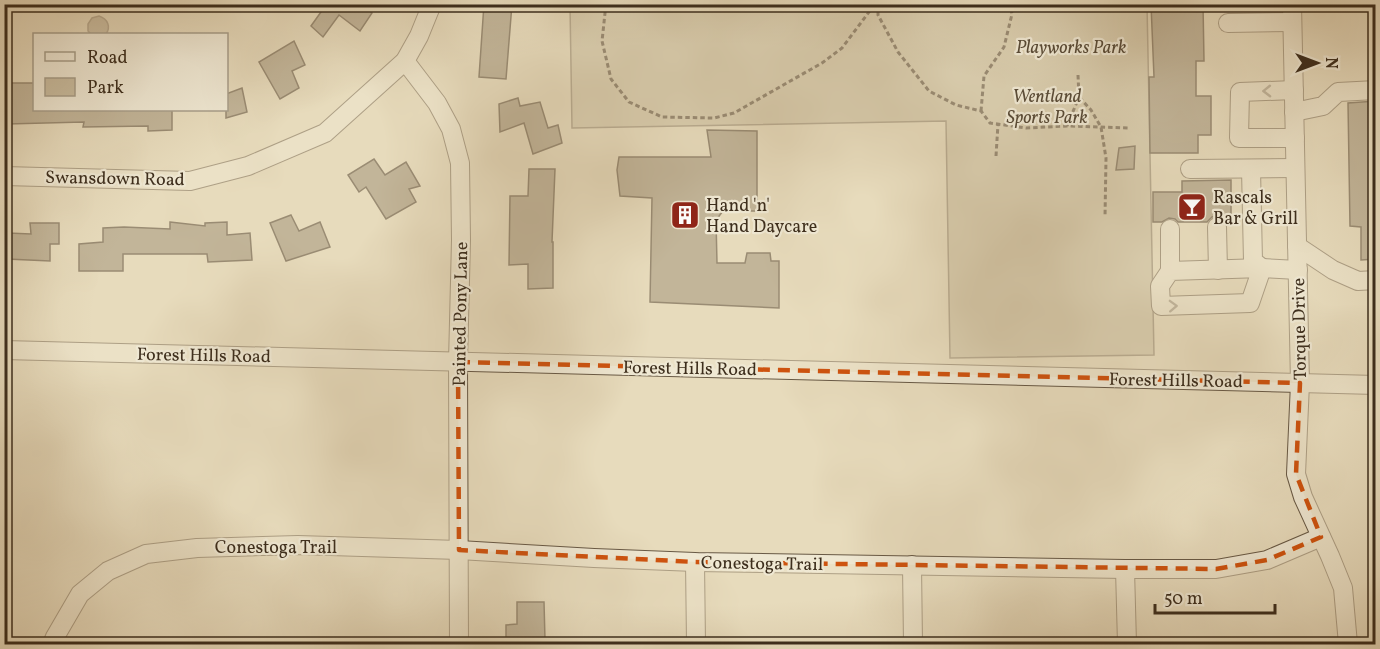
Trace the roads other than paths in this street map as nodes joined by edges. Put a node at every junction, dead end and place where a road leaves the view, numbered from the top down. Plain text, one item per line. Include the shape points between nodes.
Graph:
1 (432, 4) edge
2 (1292, 13) edge
3 (1228, 23) dead end
4 (405, 60) junction
5 (1294, 90) junction
6 (1376, 90) edge
7 (1294, 112) junction
8 (1295, 138) junction
9 (1295, 168) junction
10 (1190, 169) dead end
11 (1251, 169) junction
12 (4, 176) edge
13 (1216, 227) dead end
14 (1170, 229) dead end
15 (1297, 246) junction
16 (1262, 268) junction
17 (1218, 270) junction
18 (1298, 270) junction
19 (1170, 271) junction
20 (1376, 280) edge
21 (4, 351) edge
22 (458, 362) junction
23 (1300, 383) junction
24 (1376, 384) edge
25 (1321, 537) junction
26 (459, 550) junction
27 (695, 562) junction
28 (912, 565) junction
29 (1125, 569) junction
30 (52, 645) edge
31 (459, 645) edge
32 (696, 645) edge
33 (914, 645) edge
34 (1127, 645) edge
35 (1348, 645) edge

1 - 4 street
2 - 3 street
2 - 5 street, Torque Drive
4 - 12 street, Swansdown Road via 326,133 249,166 190,181
4 - 22 street, Painted Pony Lane via 451,129 460,163
5 - 7 street, Torque Drive
5 -> 8 street via 1240,92 1239,138
6 - 7 street via 1338,92 1323,106
7 - 8 street, Torque Drive
8 - 9 street, Torque Drive
9 - 11 street
9 - 15 street, Torque Drive
10 - 11 street
11 - 16 street via 1253,261
13 - 17 street
14 - 19 street
15 - 18 street, Torque Drive
15 - 20 street via 1358,281
16 - 17 street
16 - 18 street
19 -> 16 street via 1160,286 1161,306 1250,303
17 - 19 street
18 - 23 street, Torque Drive
21 - 22 street, Forest Hills Road
22 - 23 street, Forest Hills Road
22 - 26 street, Painted Pony Lane
23 - 24 street, Forest Hills Road
23 - 25 street, Torque Drive via 1296,474
25 - 29 street, Conestoga Trail via 1267,560 1247,564 1216,569
25 - 35 street, Torque Drive via 1343,588
26 - 27 street, Conestoga Trail
26 - 30 street, Conestoga Trail via 298,545 146,554 108,571 81,594
26 - 31 street, Painted Pony Lane
27 - 28 street, Conestoga Trail
27 - 32 street
28 - 29 street, Conestoga Trail
28 - 33 street
29 - 34 street

